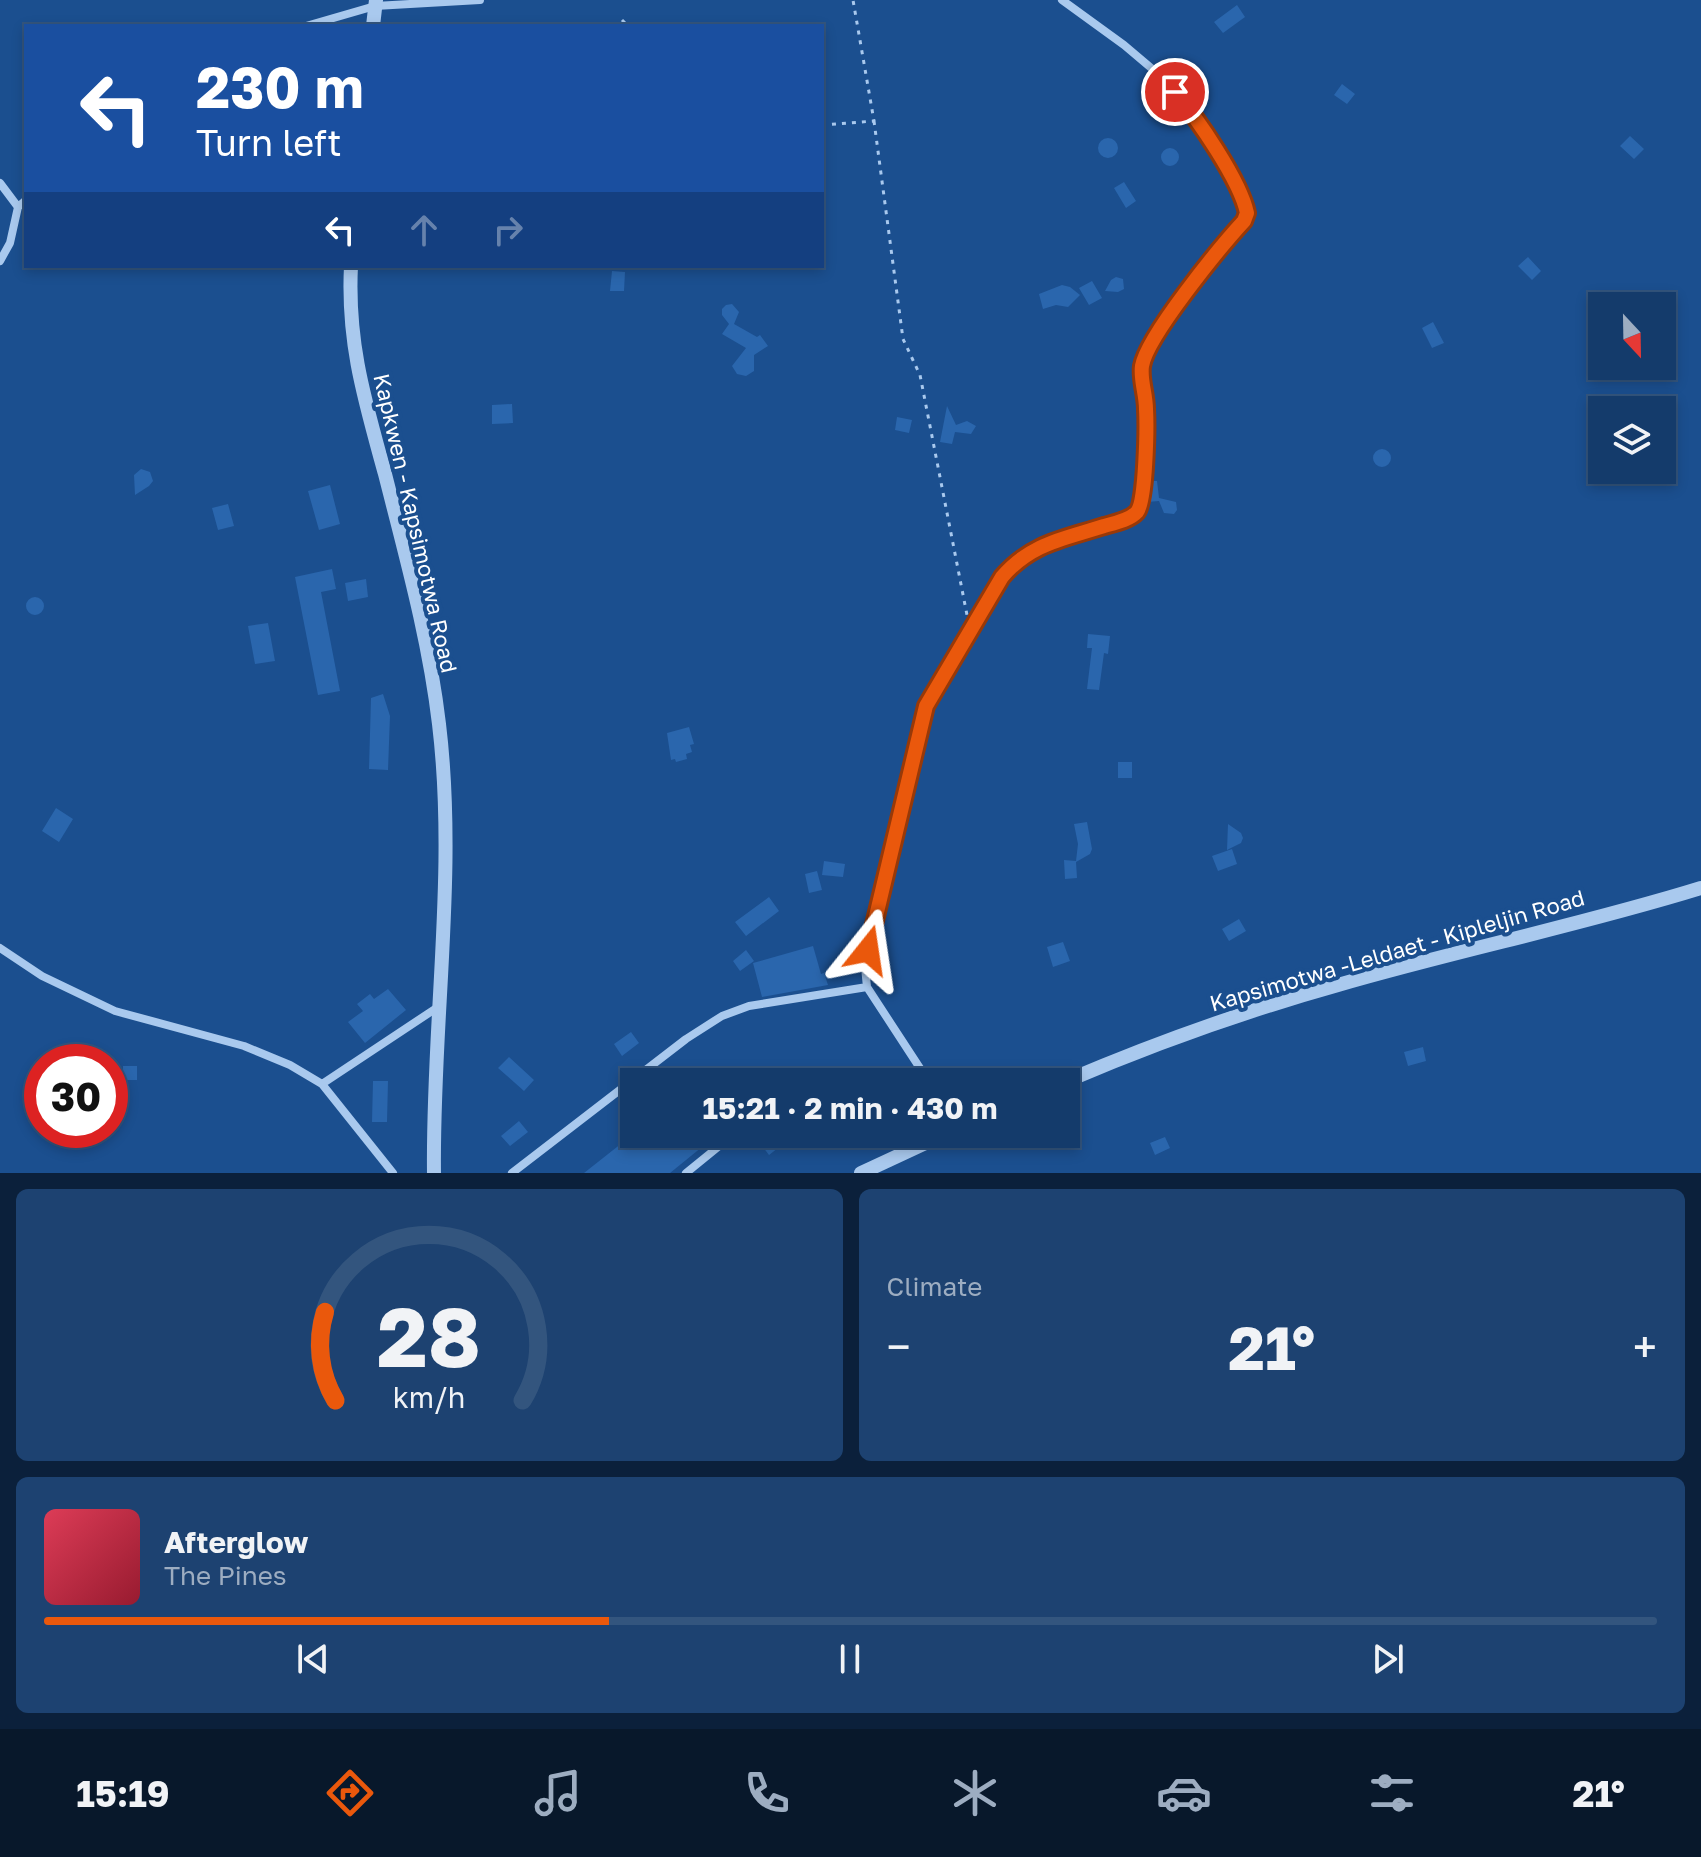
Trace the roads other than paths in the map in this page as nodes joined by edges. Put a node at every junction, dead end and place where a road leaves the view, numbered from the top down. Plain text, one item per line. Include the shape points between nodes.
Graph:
1 (480, 0) edge
2 (1062, 0) edge
3 (376, 3) edge
4 (312, 24) edge
5 (373, 24) edge
6 (0, 183) edge
7 (24, 202) edge
8 (18, 207) junction
9 (0, 261) edge
10 (351, 268) edge
11 (1701, 888) edge
12 (0, 948) edge
13 (867, 987) junction
14 (440, 1006) junction
15 (920, 1068) edge
16 (1080, 1076) edge
17 (322, 1084) junction
18 (717, 1148) edge
19 (915, 1148) edge
20 (393, 1173) edge
21 (434, 1173) edge
22 (512, 1173) edge
23 (686, 1173) edge
24 (861, 1173) edge

1 - 3 street
2 - 13 street via 1163,78 1188,107 1247,213 1184,296 1142,363 1145,434 1142,503 1136,513 1030,551 1002,577 926,706 868,950
3 - 4 street
3 - 5 street
6 - 8 street
7 - 8 street
8 - 9 street
10 - 14 street, Kapkwen - Kapsimotwa Road via 349,304 358,374 422,623 439,725 445,837
11 - 16 street, Kapsimotwa -Leldaet - Kipleljin Road via 1338,985 1224,1020
12 - 17 street via 42,976 115,1011 244,1046
13 - 15 street
13 - 22 street via 749,1006 722,1016
14 - 17 street
14 - 21 street, Kapkwen - Kapsimotwa Road
17 - 20 street
18 - 23 street
19 - 24 street

